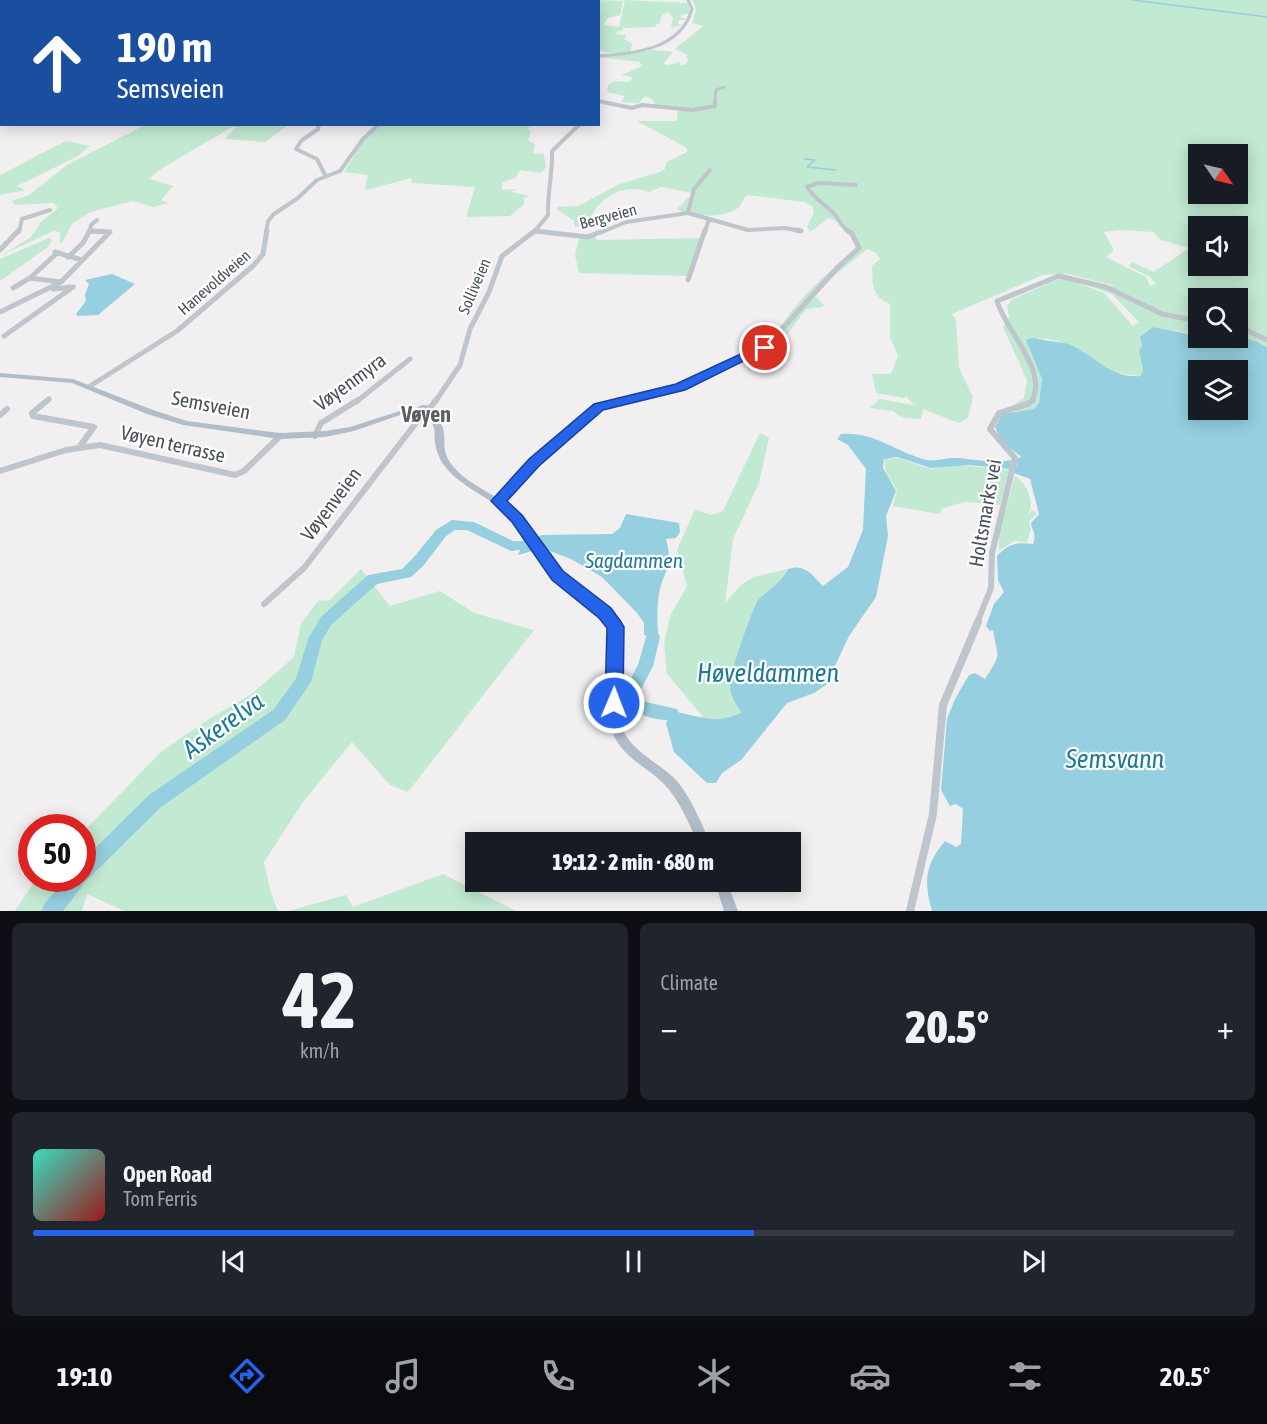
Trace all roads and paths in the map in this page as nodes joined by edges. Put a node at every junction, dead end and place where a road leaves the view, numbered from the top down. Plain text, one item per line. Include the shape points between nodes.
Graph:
1 (688, 0) edge
2 (600, 56) edge
3 (724, 87) dead end
4 (600, 101) edge
5 (319, 126) edge
6 (378, 126) edge
7 (578, 126) edge
8 (710, 170) dead end
9 (325, 175) junction
10 (856, 185) dead end
11 (50, 210) dead end
12 (688, 213) junction
13 (709, 219) junction
14 (97, 220) dead end
15 (91, 231) junction
16 (535, 231) junction
17 (801, 231) dead end
18 (0, 250) edge
19 (68, 257) junction
20 (82, 260) junction
21 (30, 278) junction
22 (688, 280) dead end
23 (61, 282) junction
24 (14, 288) dead end
25 (46, 289) junction
26 (0, 312) edge
27 (1188, 319) edge
28 (1248, 329) edge
29 (4, 336) dead end
30 (1267, 340) edge
31 (410, 358) dead end
32 (0, 375) edge
33 (90, 386) junction
34 (49, 399) dead end
35 (7, 409) dead end
36 (430, 413) junction
37 (0, 415) edge
38 (418, 416) junction
39 (280, 436) junction
40 (315, 436) junction
41 (79, 447) junction
42 (0, 471) edge
43 (498, 501) junction
44 (264, 604) dead end
45 (698, 832) edge
46 (724, 892) edge
47 (731, 911) edge
48 (910, 911) edge

1 - 2 street via 692,9 688,21 662,46
3 - 4 street via 717,87 715,106 693,110 642,105 632,108
5 - 9 street via 297,149 317,159
6 - 9 street, Hanevoldveien via 363,139 342,170
7 - 16 street, Solliveien via 552,151 553,170 547,193 550,210
8 - 12 street via 697,183 688,201
9 - 33 street, Hanevoldveien via 271,218 263,254 254,265 177,331
10 - 43 street via 818,183 807,187 814,199 852,234 860,248 765,348 680,387 598,407 534,462
11 - 18 street via 22,219 18,234
12 - 13 street, Bergveien
12 - 16 street, Bergveien via 626,222 588,237
13 - 17 street, Bergveien via 748,230
13 - 22 street
14 - 15 street
15 - 19 street
15 - 20 street via 110,232
16 - 36 street, Solliveien via 497,263 460,365
19 - 20 street
19 - 21 street via 55,253
20 - 23 street
21 - 23 street
21 - 24 street
23 - 25 street
25 - 26 street
25 - 29 street via 73,286
27 - 48 street, Holtsmarks vei via 1162,314 1107,287 1059,276 997,301 1010,333 1026,351 1036,376 1033,403 996,414 990,429 1015,458 992,553 991,588 943,705 933,814
28 - 30 street
31 - 40 street, Vøyenmyra via 354,404 321,423
32 - 33 main road, Semsveien via 56,378
33 - 39 main road, Semsveien via 186,423
34 - 41 street, Vøyen terrasse via 33,416 94,427
35 - 37 street
36 - 38 main road, Semsveien
36 - 43 main road via 439,427 439,449 453,472
38 - 40 main road, Semsveien via 403,412
38 - 44 street, Vøyenveien via 304,568
39 - 40 main road, Semsveien
39 - 41 street, Vøyen terrasse via 235,475 110,446
41 - 42 street, Vøyen terrasse
43 - 45 main road via 517,519 557,576 605,613 616,627 617,732 641,761 668,779
46 - 47 main road

